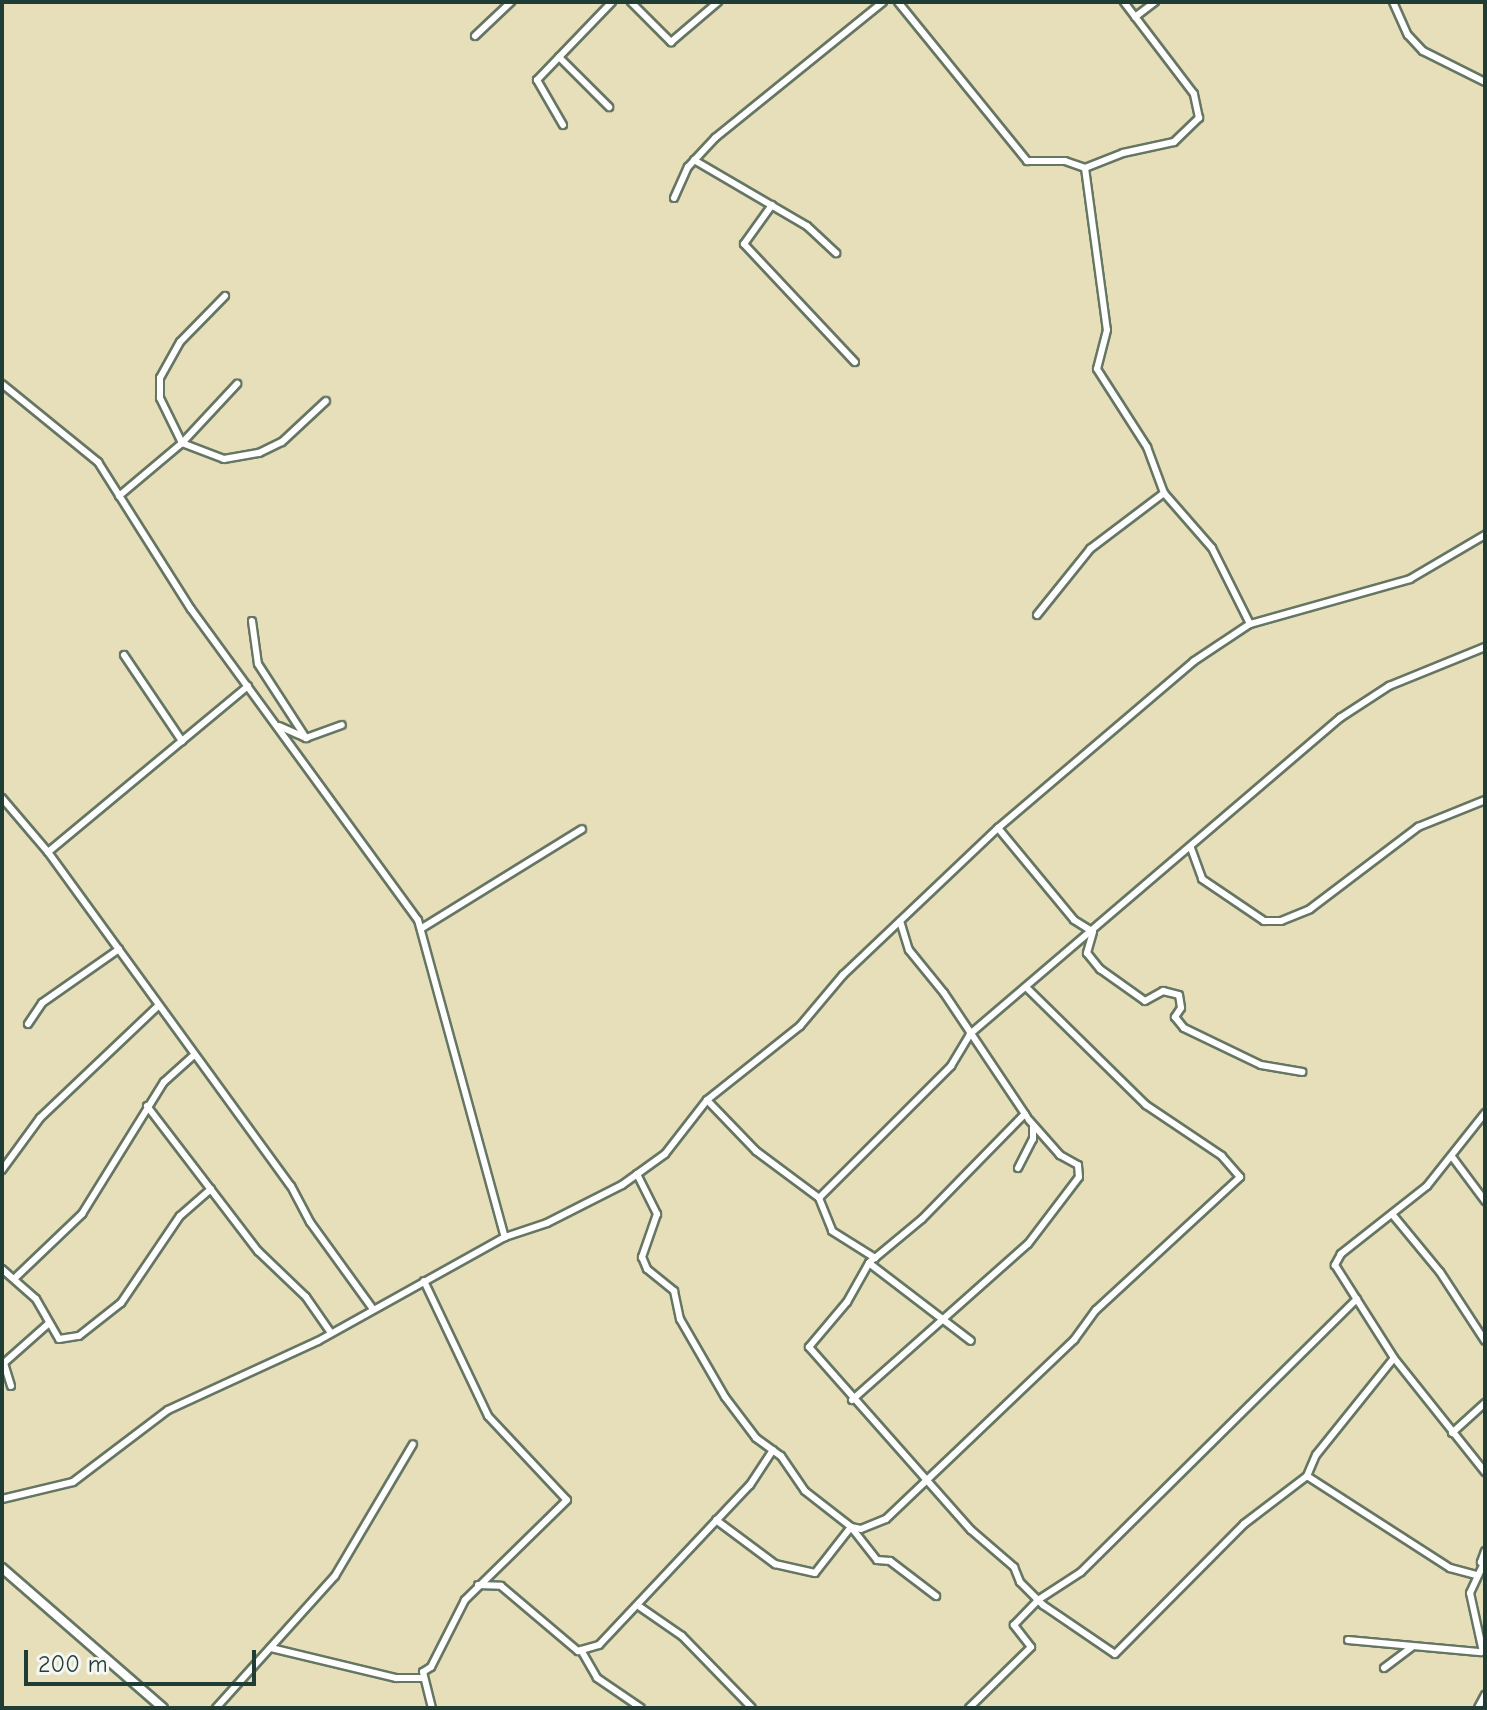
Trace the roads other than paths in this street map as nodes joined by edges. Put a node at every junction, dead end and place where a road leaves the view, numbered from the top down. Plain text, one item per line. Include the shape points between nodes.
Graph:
1 (511, 2) edge
2 (612, 2) edge
3 (631, 2) edge
4 (718, 2) edge
5 (883, 2) edge
6 (898, 2) edge
7 (1124, 2) edge
8 (1155, 2) edge
9 (1393, 2) edge
10 (1135, 17) junction
11 (475, 36) dead end
12 (559, 57) junction
13 (1485, 82) edge
14 (609, 107) dead end
15 (563, 125) dead end
16 (694, 160) junction
17 (1085, 168) junction
18 (674, 198) dead end
19 (772, 205) junction
20 (836, 253) dead end
21 (225, 296) dead end
22 (855, 362) dead end
23 (2, 384) edge
24 (237, 384) dead end
25 (326, 401) dead end
26 (182, 443) junction
27 (1164, 493) junction
28 (119, 496) junction
29 (1485, 535) edge
30 (1037, 615) dead end
31 (252, 621) dead end
32 (1250, 624) junction
33 (1485, 647) edge
34 (124, 655) dead end
35 (248, 686) junction
36 (276, 725) junction
37 (342, 725) dead end
38 (306, 738) junction
39 (182, 741) junction
40 (2, 798) edge
41 (1485, 800) edge
42 (998, 828) junction
43 (582, 829) dead end
44 (1191, 848) junction
45 (48, 852) junction
46 (900, 921) junction
47 (422, 928) junction
48 (889, 932) junction
49 (1093, 932) junction
50 (901, 935) junction
51 (119, 949) junction
52 (1026, 987) junction
53 (158, 1006) junction
54 (28, 1024) dead end
55 (970, 1034) junction
56 (194, 1055) junction
57 (1302, 1072) dead end
58 (707, 1100) junction
59 (147, 1106) junction
60 (1485, 1113) edge
61 (1027, 1117) junction
62 (1453, 1158) junction
63 (1018, 1168) dead end
64 (2, 1170) edge
65 (637, 1174) junction
66 (211, 1189) junction
67 (819, 1198) junction
68 (1485, 1201) edge
69 (1392, 1214) junction
70 (505, 1237) junction
71 (872, 1260) junction
72 (2, 1269) edge
73 (15, 1278) junction
74 (424, 1281) junction
75 (1357, 1299) junction
76 (373, 1309) junction
77 (942, 1316) junction
78 (49, 1323) junction
79 (44, 1332) junction
80 (54, 1333) junction
81 (331, 1333) junction
82 (971, 1341) dead end
83 (1485, 1341) edge
84 (1394, 1358) junction
85 (11, 1386) dead end
86 (852, 1400) junction
87 (1485, 1403) edge
88 (1452, 1433) junction
89 (413, 1444) dead end
90 (773, 1450) junction
91 (1485, 1472) edge
92 (1307, 1476) junction
93 (925, 1480) junction
94 (2, 1499) edge
95 (716, 1520) junction
96 (851, 1527) junction
97 (1485, 1551) edge
98 (1484, 1566) edge
99 (2, 1568) edge
100 (1477, 1575) junction
101 (478, 1585) junction
102 (936, 1596) dead end
103 (1038, 1600) junction
104 (640, 1607) junction
105 (1348, 1640) dead end
106 (1413, 1646) junction
107 (271, 1648) junction
108 (581, 1650) junction
109 (1483, 1653) edge
110 (1384, 1668) dead end
111 (422, 1678) junction
112 (1485, 1695) edge
113 (163, 1708) edge
114 (216, 1708) edge
115 (432, 1708) edge
116 (641, 1708) edge
117 (752, 1708) edge
118 (969, 1708) edge
119 (1478, 1708) edge

1 - 11 street
2 - 12 street
3 - 4 street via 671,42
5 - 16 street
6 - 17 street via 1027,161 1065,161
7 - 10 street
8 - 10 street
9 - 13 street via 1408,35 1423,51
10 - 17 street via 1194,94 1199,118 1174,142
12 - 14 street
12 - 15 street via 537,80
16 - 18 street
16 - 19 street
17 - 27 street via 1107,330 1096,365 1150,452
19 - 20 street via 817,233
19 - 22 street via 744,244
21 - 26 street via 180,342 160,378 160,398
23 - 28 street via 81,444
24 - 26 street
25 - 26 street via 295,433 259,453 224,459
26 - 28 street
27 - 30 street via 1090,549
27 - 32 street via 1212,548
28 - 35 street
29 - 32 street via 1410,579
31 - 38 street via 258,664
32 - 42 street via 1194,661
33 - 44 street via 1389,686 1340,718
34 - 39 street
35 - 36 street
35 - 39 street
36 - 38 street
36 - 47 street
37 - 38 street
39 - 45 street
40 - 45 street
41 - 44 street via 1418,827 1310,909 1281,921 1264,921 1202,879
42 - 46 street
42 - 49 street via 1074,920
43 - 47 street
44 - 49 street
45 - 51 street
46 - 48 street
46 - 50 street
47 - 70 street
48 - 50 street
48 - 58 street via 800,1026
49 - 52 street
49 - 57 street via 1087,953 1100,969 1145,1001 1163,991 1179,995 1181,1008 1175,1017 1184,1028 1261,1065
50 - 55 street
51 - 53 street
51 - 54 street via 42,1003
52 - 55 street
52 - 93 street via 1146,1105 1222,1156 1240,1177
53 - 56 street
53 - 64 street via 40,1118
55 - 61 street
55 - 67 street via 951,1066
56 - 59 street via 168,1077
56 - 76 street
58 - 65 street via 665,1154
58 - 67 street via 756,1151
59 - 66 street
59 - 73 street via 82,1214
60 - 62 street
61 - 63 street via 1033,1139
61 - 71 street
61 - 77 street via 1060,1155 1078,1165 1079,1177 1028,1244
62 - 68 street
62 - 69 street
65 - 70 street via 547,1223
65 - 90 street via 657,1214 642,1257 647,1269 674,1291 680,1319 705,1368 756,1438
66 - 80 street via 180,1216 108,1317 66,1340
66 - 81 street
67 - 71 street via 832,1231
69 - 75 street via 1337,1260 1335,1270
69 - 83 street via 1440,1272
70 - 74 street
71 - 77 street
71 - 86 street via 847,1302 809,1347
72 - 73 street
73 - 78 street
74 - 76 street
74 - 101 street via 488,1416 567,1500
75 - 84 street
75 - 103 street via 1081,1572
76 - 81 street
77 - 82 street
77 - 86 street
78 - 79 street
78 - 80 street
79 - 80 street
79 - 85 street via 4,1363
81 - 94 street via 168,1410 73,1482
84 - 88 street
84 - 92 street via 1316,1455
86 - 93 street
87 - 88 street
88 - 91 street
89 - 107 street via 335,1576
90 - 95 street via 750,1485
90 - 96 street via 805,1491
92 - 100 street via 1450,1568
92 - 103 street via 1244,1524 1115,1654
93 - 96 street via 875,1526
93 - 103 street via 1014,1567
95 - 96 street via 775,1564 804,1574 815,1573
95 - 104 street
96 - 102 street via 877,1560 890,1561
97 - 98 street
98 - 100 street
99 - 113 street
100 - 109 street via 1470,1593
101 - 108 street via 501,1586
101 - 111 street
103 - 118 street via 1014,1625 1031,1647
104 - 108 street via 599,1645
104 - 117 street via 682,1636
105 - 106 street
106 - 109 street
106 - 110 street
107 - 111 street via 396,1678
107 - 114 street
108 - 116 street via 597,1678
111 - 115 street
112 - 119 street

